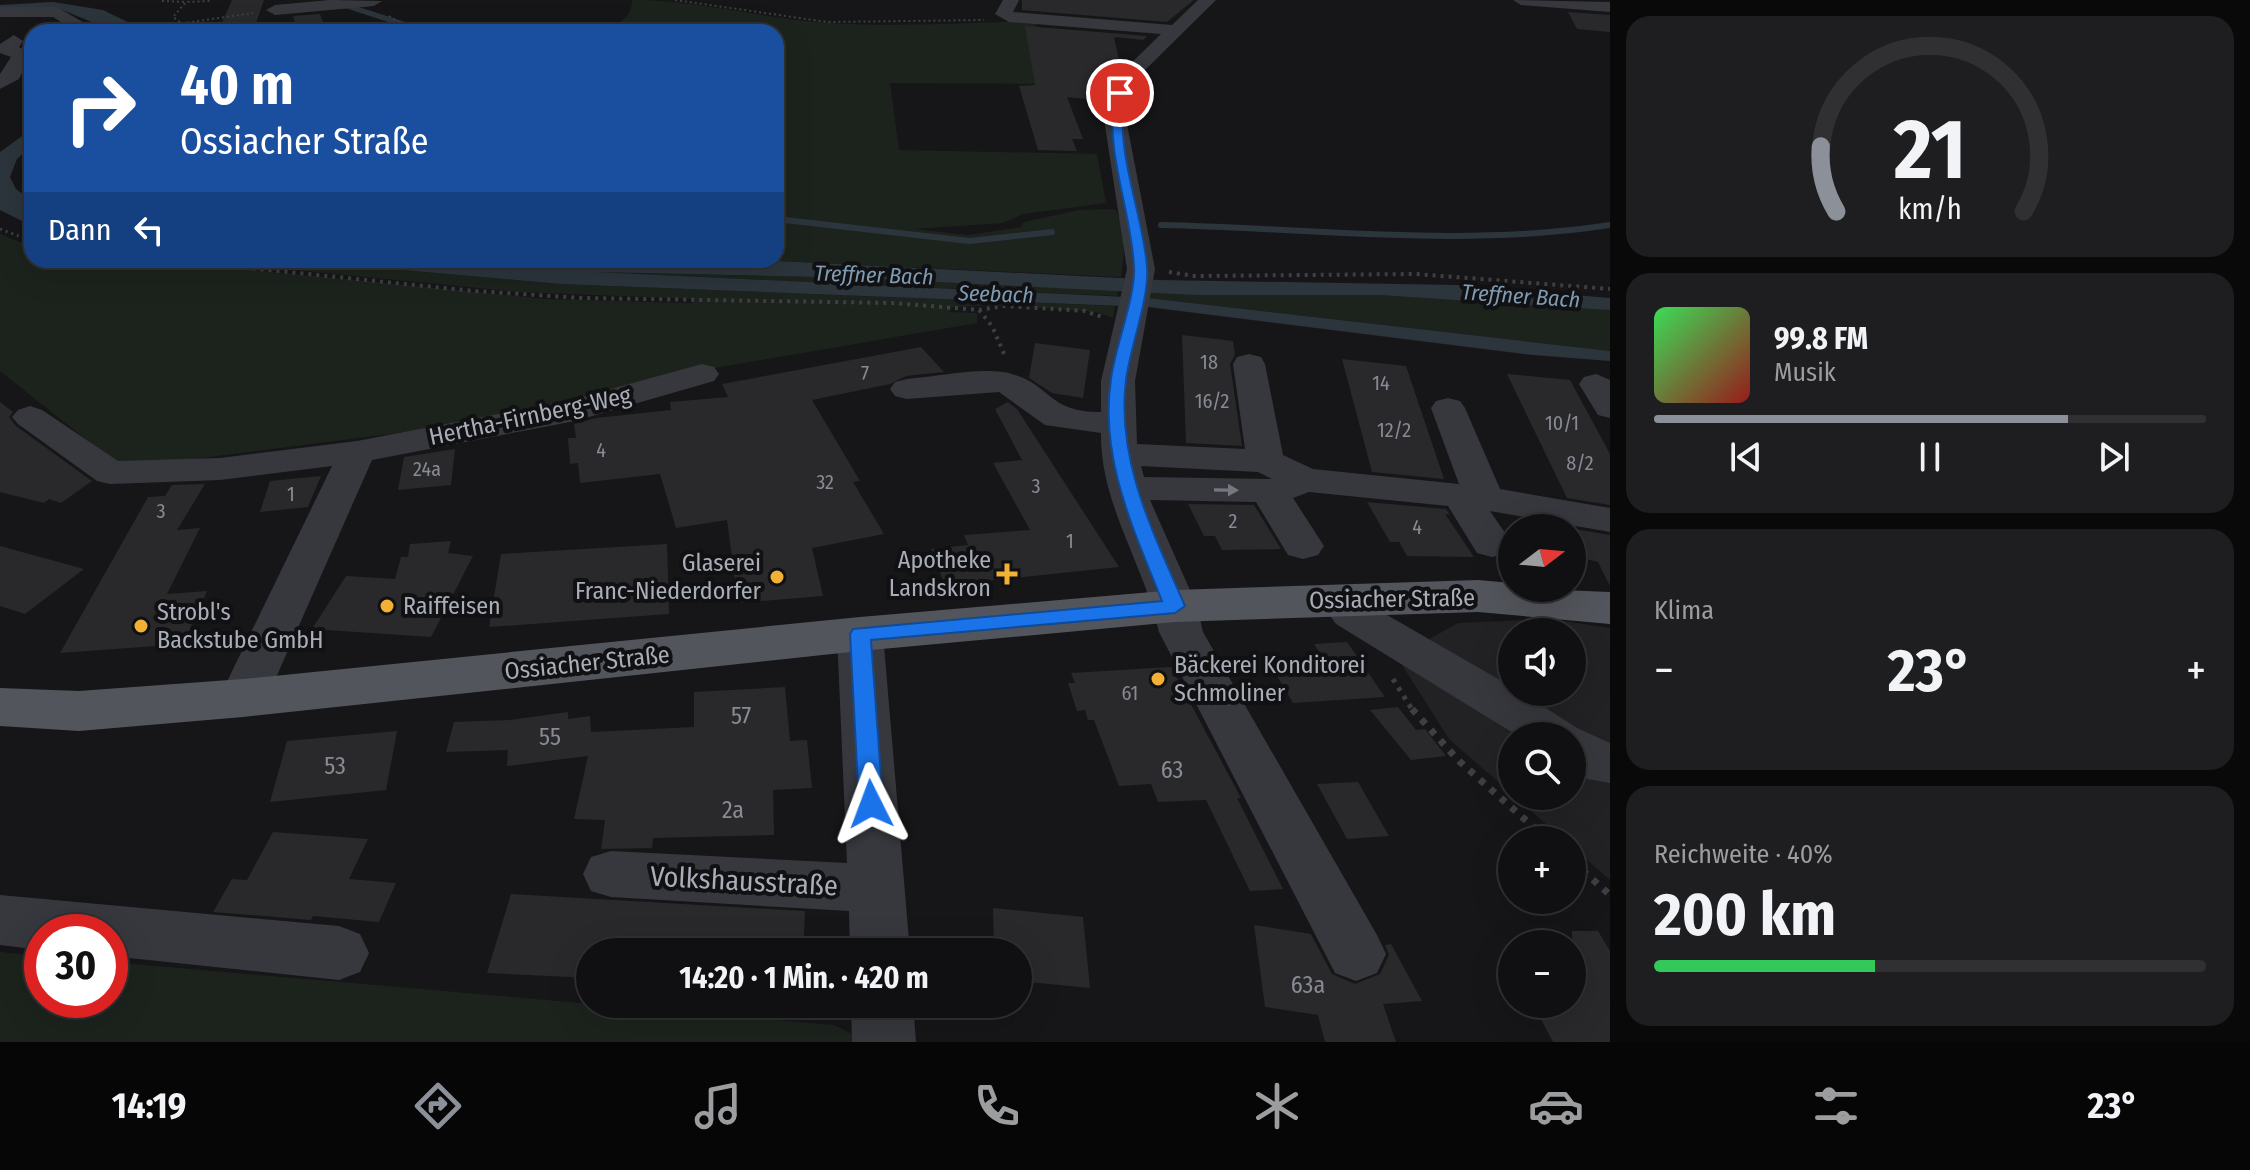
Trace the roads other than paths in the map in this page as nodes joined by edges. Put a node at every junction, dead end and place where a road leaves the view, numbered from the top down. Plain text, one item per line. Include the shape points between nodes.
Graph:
1 (1208, 0) edge
2 (1521, 0) edge
3 (365, 4) edge
4 (1610, 7) edge
5 (1010, 8) edge
6 (275, 10) road end
7 (0, 12) edge
8 (42, 17) dead end
9 (0, 21) edge
10 (77, 24) edge
11 (1173, 30) junction
12 (15, 41) edge
13 (0, 83) edge
14 (1249, 364) dead end
15 (702, 374) dead end
16 (907, 389) dead end
17 (1448, 408) dead end
18 (30, 417) dead end
19 (357, 452) junction
20 (1122, 459) junction
21 (1175, 471) dead end
22 (1280, 477) junction
23 (1472, 497) junction
24 (1610, 520) edge
25 (1492, 544) dead end
26 (1303, 546) dead end
27 (1175, 606) junction
28 (1346, 606) junction
29 (1610, 608) edge
30 (860, 634) junction
31 (243, 698) junction
32 (0, 707) edge
33 (1534, 722) edge
34 (611, 874) dead end
35 (877, 889) junction
36 (0, 920) edge
37 (879, 938) edge
38 (339, 953) dead end
39 (1356, 954) dead end
40 (883, 1018) edge
41 (884, 1042) edge

1 - 11 street
2 - 4 street
3 - 6 street
5 - 11 street
7 - 10 street via 57,12
8 - 9 street
11 - 20 street via 1133,71 1120,93 1115,119 1141,267 1118,381
12 - 13 street via 6,49 22,54 12,75
14 - 22 street
15 - 19 street, Hertha-Firnberg-Weg via 575,410
16 - 20 street via 1004,382 1052,415 1074,421
17 - 23 street
18 - 19 street, Hertha-Firnberg-Weg via 110,473 220,469
19 - 31 street
20 - 21 street
20 - 22 street
20 - 27 street
22 - 23 street
22 - 26 street
23 - 24 street
23 - 25 street
27 - 28 main road, Ossiacher Straße
27 - 30 main road, Ossiacher Straße
27 - 39 street via 1181,632
28 - 29 main road, Ossiacher Straße via 1478,596
28 - 33 street
30 - 31 main road, Ossiacher Straße
30 - 35 street
31 - 32 main road, Ossiacher Straße via 79,711
34 - 35 street, Volkshausstraße
35 - 37 street
36 - 38 street
40 - 41 street

